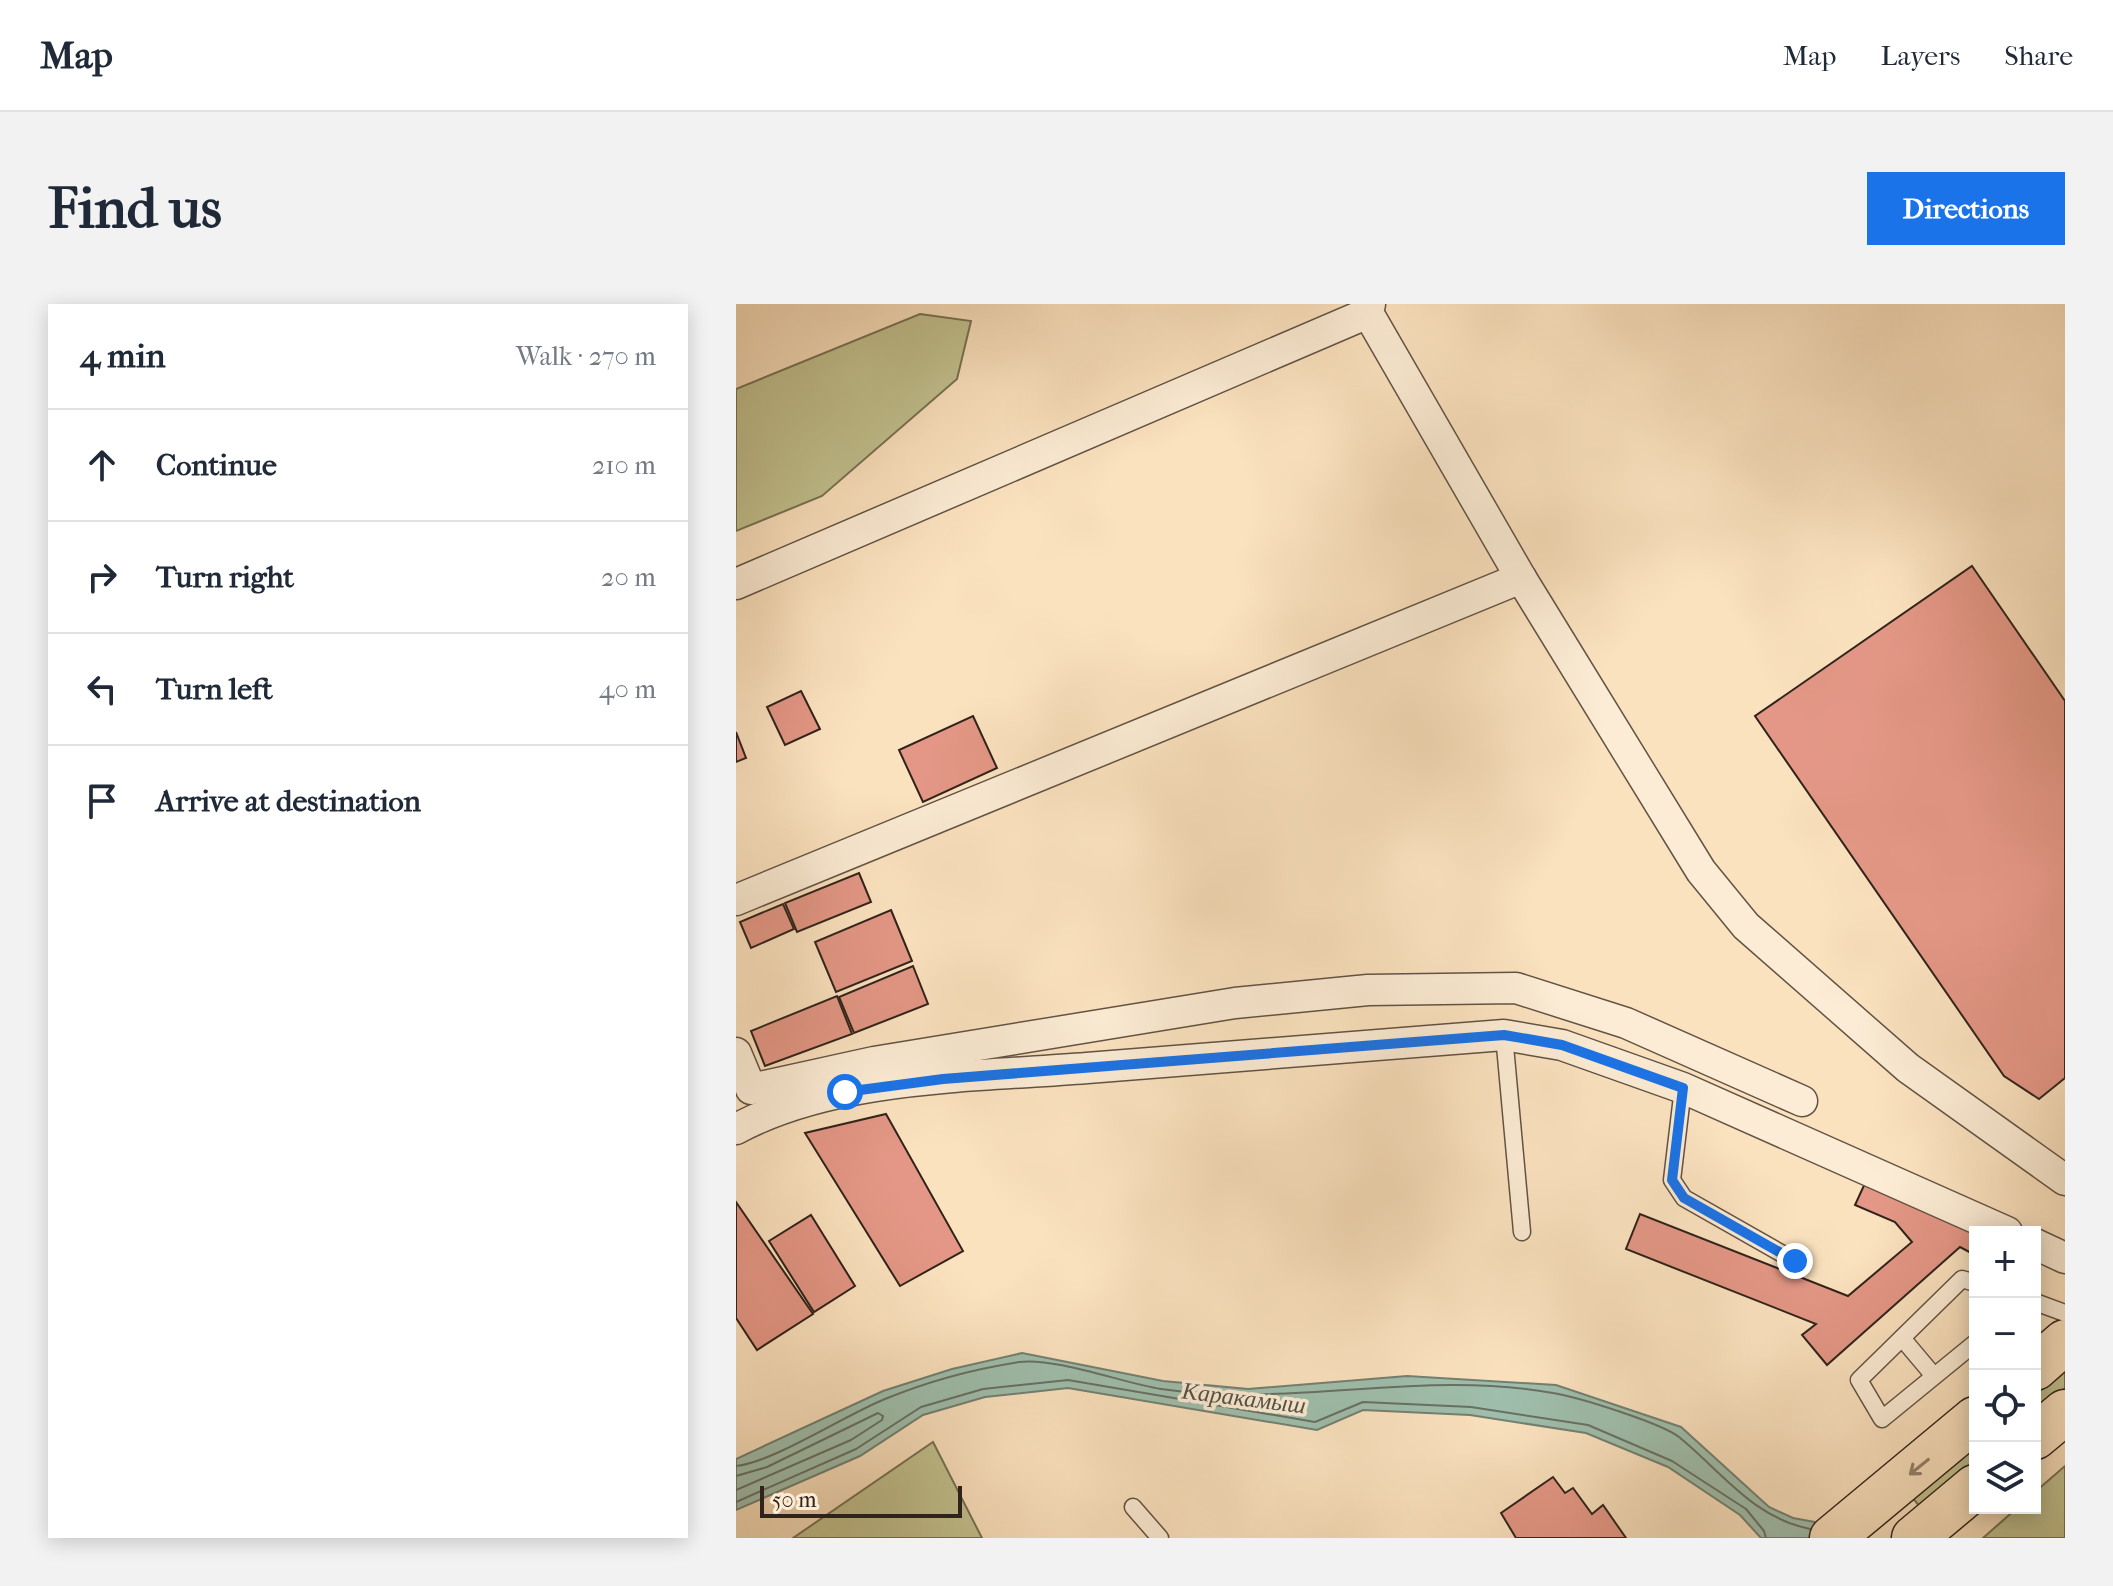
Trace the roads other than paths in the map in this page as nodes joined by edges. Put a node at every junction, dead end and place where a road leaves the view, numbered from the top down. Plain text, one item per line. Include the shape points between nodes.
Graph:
1 (1369, 309) edge
2 (1521, 578) junction
3 (736, 584) edge
4 (736, 900) edge
5 (1504, 1035) junction
6 (736, 1053) edge
7 (1683, 1088) junction
8 (1802, 1101) dead end
9 (736, 1129) edge
10 (2065, 1180) edge
11 (1994, 1226) edge
12 (1522, 1232) dead end
13 (2041, 1247) edge
14 (2065, 1258) edge
15 (1795, 1261) dead end
16 (1969, 1281) edge
17 (2041, 1304) edge
18 (2065, 1313) edge
19 (1902, 1338) junction
20 (2065, 1342) edge
21 (1969, 1348) edge
22 (2041, 1363) edge
23 (1934, 1376) junction
24 (2065, 1412) edge
25 (1969, 1424) edge
26 (2041, 1432) edge
27 (1969, 1492) edge
28 (1133, 1507) dead end
29 (1847, 1526) edge
30 (1160, 1538) edge
31 (1914, 1538) edge

1 - 2 street
1 - 3 street
2 - 4 street
2 - 10 street via 1701,871 1746,926 1908,1068
5 - 7 street via 1562,1045
5 - 9 street via 943,1079 845,1092
5 - 12 lane
6 - 8 street via 751,1089 874,1062 1235,1003 1368,990 1516,988 1626,1023
7 - 11 street
7 - 15 lane via 1672,1180 1684,1198
13 - 14 street
16 - 19 lane via 1962,1279
17 - 18 lane
19 - 23 lane
19 - 23 lane via 1859,1380 1882,1419
20 - 22 highway
21 - 23 lane
24 - 26 highway
25 -> 29 highway
27 - 31 highway
28 - 30 lane

